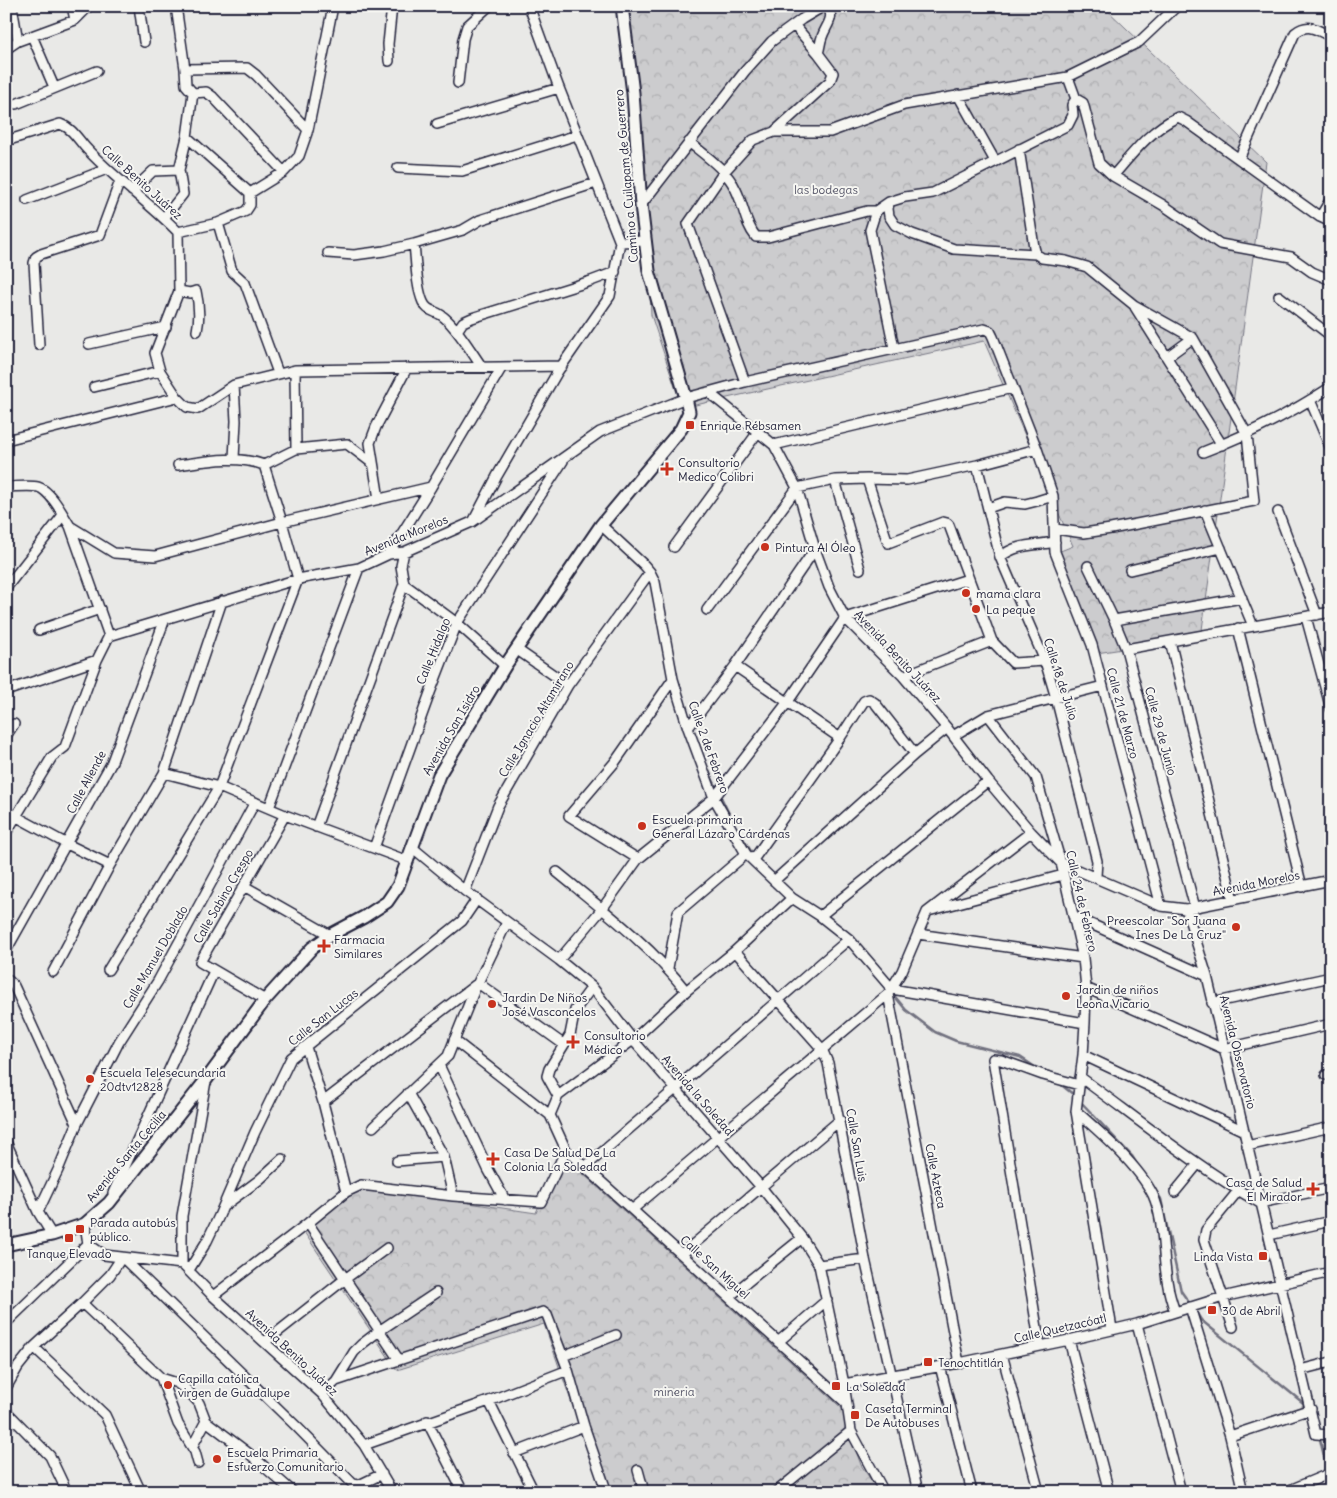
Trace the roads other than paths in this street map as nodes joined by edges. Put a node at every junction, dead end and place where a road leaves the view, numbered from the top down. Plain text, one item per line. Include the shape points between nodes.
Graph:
1 (12, 6) edge
2 (72, 6) edge
3 (89, 6) edge
4 (139, 6) edge
5 (176, 6) edge
6 (333, 6) edge
7 (392, 6) edge
8 (489, 6) edge
9 (529, 6) edge
10 (622, 6) edge
11 (826, 6) edge
12 (1176, 6) edge
13 (74, 20) junction
14 (794, 25) junction
15 (32, 36) junction
16 (1331, 37) edge
17 (18, 41) junction
18 (144, 42) dead end
19 (6, 49) edge
20 (818, 53) junction
21 (389, 61) dead end
22 (185, 69) junction
23 (97, 71) dead end
24 (1068, 77) junction
25 (458, 83) dead end
26 (54, 87) junction
27 (559, 88) junction
28 (192, 93) junction
29 (958, 96) junction
30 (1076, 99) junction
31 (16, 104) dead end
32 (438, 124) dead end
33 (308, 130) junction
34 (774, 132) junction
35 (577, 135) junction
36 (186, 137) junction
37 (6, 140) edge
38 (689, 142) junction
39 (1019, 149) junction
40 (1238, 159) junction
41 (995, 162) junction
42 (398, 168) dead end
43 (107, 169) junction
44 (179, 170) junction
45 (284, 172) junction
46 (724, 172) junction
47 (1113, 176) junction
48 (120, 181) junction
49 (596, 183) junction
50 (132, 191) junction
51 (250, 193) junction
52 (27, 200) dead end
53 (1331, 200) edge
54 (889, 202) junction
55 (641, 205) junction
56 (876, 211) junction
57 (1320, 217) junction
58 (164, 218) junction
59 (1331, 222) edge
60 (218, 223) junction
61 (178, 232) junction
62 (646, 241) junction
63 (620, 242) junction
64 (414, 244) junction
65 (328, 253) dead end
66 (1036, 254) junction
67 (614, 272) junction
68 (1331, 280) edge
69 (179, 291) junction
70 (1279, 296) dead end
71 (1134, 305) junction
72 (166, 327) junction
73 (197, 331) dead end
74 (457, 331) junction
75 (990, 331) joint
76 (1331, 336) edge
77 (1193, 338) junction
78 (39, 344) dead end
79 (89, 344) dead end
80 (894, 348) junction
81 (1167, 358) junction
82 (562, 366) junction
83 (482, 367) junction
84 (502, 367) junction
85 (407, 368) junction
86 (295, 370) junction
87 (160, 371) junction
88 (278, 373) junction
89 (745, 382) junction
90 (234, 386) junction
91 (94, 387) dead end
92 (1331, 387) edge
93 (1012, 388) junction
94 (708, 392) junction
95 (177, 397) junction
96 (686, 398) junction
97 (1310, 400) junction
98 (758, 432) junction
99 (1247, 434) junction
100 (6, 440) edge
101 (774, 445) junction
102 (1222, 445) junction
103 (296, 449) junction
104 (1037, 449) junction
105 (1331, 449) edge
106 (1203, 452) dead end
107 (566, 456) junction
108 (234, 458) junction
109 (372, 463) junction
110 (178, 464) dead end
111 (264, 464) junction
112 (977, 465) junction
113 (867, 479) junction
114 (835, 480) junction
115 (431, 487) junction
116 (6, 488) edge
117 (797, 488) junction
118 (1053, 496) junction
119 (379, 499) junction
120 (988, 508) junction
121 (1206, 510) junction
122 (1278, 512) dead end
123 (63, 515) junction
124 (282, 522) junction
125 (472, 522) junction
126 (601, 525) junction
127 (70, 526) junction
128 (1055, 529) junction
129 (1055, 542) junction
130 (674, 547) dead end
131 (815, 548) junction
132 (1221, 548) junction
133 (404, 552) junction
134 (389, 554) junction
135 (1000, 557) junction
136 (1088, 566) dead end
137 (359, 568) junction
138 (860, 570) dead end
139 (1130, 570) dead end
140 (650, 572) junction
141 (298, 579) junction
142 (968, 579) junction
143 (404, 584) junction
144 (6, 588) edge
145 (1242, 598) junction
146 (222, 601) junction
147 (100, 609) junction
148 (706, 610) dead end
149 (1331, 612) edge
150 (1316, 615) junction
151 (1306, 617) junction
152 (845, 618) junction
153 (165, 619) junction
154 (1114, 620) junction
155 (457, 623) junction
156 (1253, 626) junction
157 (1238, 628) junction
158 (39, 630) dead end
159 (109, 636) junction
160 (992, 641) junction
161 (1170, 641) junction
162 (516, 649) junction
163 (1126, 649) junction
164 (97, 660) junction
165 (1045, 661) junction
166 (505, 666) junction
167 (735, 666) junction
168 (903, 676) junction
169 (672, 680) junction
170 (568, 685) junction
171 (1103, 686) junction
172 (6, 691) edge
173 (1056, 698) junction
174 (787, 703) junction
175 (1331, 709) edge
176 (988, 716) junction
177 (14, 724) dead end
178 (688, 728) junction
179 (947, 728) junction
180 (6, 736) edge
181 (953, 736) junction
182 (840, 738) junction
183 (915, 754) junction
184 (164, 773) junction
185 (988, 781) junction
186 (219, 786) junction
187 (714, 798) junction
188 (255, 802) junction
189 (269, 808) junction
190 (6, 811) edge
191 (285, 815) junction
192 (16, 816) junction
193 (316, 827) junction
194 (1031, 832) junction
195 (6, 833) edge
196 (67, 844) junction
197 (374, 848) junction
198 (413, 848) junction
199 (750, 857) junction
200 (638, 860) junction
201 (408, 861) junction
202 (1061, 863) junction
203 (110, 865) junction
204 (557, 872) dead end
205 (1063, 875) junction
206 (1096, 876) junction
207 (1331, 880) edge
208 (774, 881) junction
209 (244, 886) junction
210 (1302, 887) junction
211 (465, 891) junction
212 (792, 898) junction
213 (476, 899) junction
214 (1233, 900) junction
215 (1162, 906) junction
216 (602, 908) junction
217 (1190, 908) junction
218 (927, 912) junction
219 (820, 916) junction
220 (1073, 916) junction
221 (507, 922) junction
222 (918, 934) junction
223 (330, 936) junction
224 (849, 939) junction
225 (8, 947) dead end
226 (735, 951) junction
227 (1083, 958) junction
228 (559, 960) junction
229 (668, 968) junction
230 (108, 970) dead end
231 (214, 971) junction
232 (53, 972) dead end
233 (1207, 976) junction
234 (1331, 977) edge
235 (7, 980) edge
236 (478, 983) junction
237 (592, 987) junction
238 (1086, 988) junction
239 (686, 991) junction
240 (890, 991) junction
241 (265, 1000) junction
242 (777, 1001) junction
243 (1212, 1003) junction
244 (1085, 1023) junction
245 (1331, 1024) edge
246 (454, 1040) junction
247 (633, 1040) junction
248 (563, 1044) junction
249 (306, 1047) junction
250 (1224, 1049) junction
251 (822, 1050) junction
252 (1083, 1055) junction
253 (439, 1065) junction
254 (206, 1080) junction
255 (1080, 1081) junction
256 (676, 1088) junction
257 (408, 1093) junction
258 (558, 1096) junction
259 (323, 1102) junction
260 (1076, 1111) junction
261 (550, 1115) junction
262 (840, 1120) junction
263 (77, 1124) junction
264 (373, 1127) dead end
265 (1331, 1127) edge
266 (1244, 1131) junction
267 (718, 1136) junction
268 (6, 1142) edge
269 (1247, 1146) junction
270 (566, 1150) junction
271 (444, 1157) junction
272 (282, 1159) dead end
273 (397, 1161) dead end
274 (1198, 1164) junction
275 (585, 1167) junction
276 (761, 1187) junction
277 (1331, 1188) edge
278 (1238, 1191) junction
279 (346, 1192) junction
280 (1175, 1192) dead end
281 (453, 1196) junction
282 (505, 1200) junction
283 (108, 1203) junction
284 (1260, 1203) junction
285 (223, 1208) junction
286 (633, 1210) junction
287 (38, 1212) junction
288 (1331, 1221) edge
289 (308, 1223) junction
290 (85, 1224) junction
291 (52, 1235) junction
292 (1269, 1235) junction
293 (802, 1238) junction
294 (6, 1244) edge
295 (88, 1244) junction
296 (387, 1248) dead end
297 (682, 1254) junction
298 (122, 1257) junction
299 (865, 1259) junction
300 (182, 1264) junction
301 (819, 1265) junction
302 (189, 1270) junction
303 (1331, 1272) edge
304 (345, 1278) junction
305 (1279, 1283) junction
306 (436, 1293) dead end
307 (213, 1296) junction
308 (730, 1296) junction
309 (1223, 1297) junction
310 (827, 1300) junction
311 (82, 1303) junction
312 (1190, 1307) junction
313 (1175, 1312) junction
314 (6, 1323) edge
315 (1137, 1324) junction
316 (1233, 1327) dead end
317 (1112, 1329) junction
318 (379, 1331) junction
319 (616, 1335) dead end
320 (1069, 1340) junction
321 (265, 1342) junction
322 (778, 1342) junction
323 (1040, 1346) junction
324 (34, 1347) junction
325 (1002, 1354) junction
326 (563, 1356) junction
327 (399, 1360) junction
328 (1331, 1362) edge
329 (959, 1363) junction
330 (940, 1366) junction
331 (568, 1370) junction
332 (1300, 1370) junction
333 (891, 1375) junction
334 (161, 1378) junction
335 (336, 1381) junction
336 (844, 1384) junction
337 (6, 1388) edge
338 (322, 1394) junction
339 (489, 1401) junction
340 (846, 1403) junction
341 (1310, 1409) junction
342 (6, 1411) edge
343 (206, 1420) junction
344 (427, 1421) junction
345 (584, 1426) junction
346 (851, 1431) junction
347 (1331, 1435) edge
348 (1230, 1436) junction
349 (364, 1444) junction
350 (192, 1447) junction
351 (514, 1453) junction
352 (198, 1463) dead end
353 (638, 1470) dead end
354 (382, 1474) junction
355 (1326, 1475) dead end
356 (882, 1491) edge
357 (67, 1492) edge
358 (141, 1492) edge
359 (293, 1492) edge
360 (392, 1492) edge
361 (463, 1492) edge
362 (534, 1492) edge
363 (605, 1492) edge
364 (644, 1492) edge
365 (776, 1492) edge
366 (918, 1492) edge
367 (972, 1492) edge
368 (1039, 1492) edge
369 (1109, 1492) edge
370 (1181, 1492) edge
371 (1243, 1492) edge
372 (1285, 1492) edge

1 - 17 street
2 - 13 street
3 - 13 street
4 - 18 street
5 - 22 street
6 - 33 street
7 - 21 street
8 - 25 street via 467,26
9 - 27 street
10 - 55 main road, Camino a Cuilapam de Guerrero via 633,93
11 - 14 street
11 - 20 street via 831,18 822,35
12 - 24 street via 1139,42
13 - 15 street
14 - 20 street
14 - 38 street via 772,41 745,70
15 - 17 street
15 - 26 street
16 - 40 street via 1310,27 1295,33
17 - 19 street
20 - 34 street via 833,73 830,81
22 - 28 street via 186,84
22 - 33 street via 247,68
23 - 26 street
24 - 29 street
24 - 30 street
26 - 31 street
27 - 32 street
27 - 35 street
28 - 36 street
28 - 45 street via 206,92 213,97
29 - 34 street via 904,105 830,132
29 - 41 street
30 - 39 street via 1072,104 1074,115 1068,125
30 - 47 street via 1083,103 1099,163
33 - 45 street via 299,156
34 - 46 street via 753,140
35 - 42 street via 462,171
35 - 49 street
36 - 44 street
36 - 51 street
37 - 43 street, Calle Benito Juárez via 60,124 68,127
38 - 46 street
38 - 55 street
39 - 41 street
39 - 66 street
40 - 47 street via 1178,117 1148,137
40 - 57 street
41 - 54 street via 933,193
43 - 48 street, Calle Benito Juárez
43 - 52 street
44 - 50 street via 153,171
44 - 58 street via 183,194
45 - 51 street
46 - 56 street via 736,188 749,229 756,237 768,237
46 - 89 street via 688,224
47 - 68 street via 1220,244 1291,256 1312,272
48 - 50 street, Calle Benito Juárez
48 - 78 street via 100,236 36,257
49 - 63 street
49 - 64 street
50 - 58 street, Calle Benito Juárez
51 - 60 street, Calle Benito Juárez via 250,205 246,211
53 - 57 street
54 - 56 street
54 - 66 street via 889,216 895,225 954,249
55 - 62 main road, Camino a Cuilapam de Guerrero
56 - 80 street via 870,230
57 - 59 street
58 - 61 street, Calle Benito Juárez
60 - 61 street, Calle Benito Juárez
60 - 88 street via 232,271 246,283
61 - 69 street
62 - 63 street
62 - 96 main road, Camino a Cuilapam de Guerrero via 649,272
63 - 67 street
64 - 65 street via 354,255
64 - 74 street via 422,301 428,310 442,316
66 - 71 street via 1087,268
67 - 74 street via 472,318 463,322
67 - 82 street via 610,296
69 - 72 street
69 - 73 street via 190,293 196,290 199,304
70 - 76 street
71 - 77 street
71 - 81 street
72 - 79 street
72 - 87 street via 155,353
74 - 83 street
75 - 80 street, Avenida Morelos via 984,329
75 - 93 street, Calle 21 de Marzo
77 - 81 street
77 - 99 street
80 - 89 street, Avenida Morelos
81 - 102 street
82 - 84 street
82 - 125 street
83 - 84 street
83 - 85 street
84 - 115 street
85 - 86 street
85 - 109 street via 370,443
86 - 88 street
86 - 103 street
87 - 91 street
87 - 95 street
88 - 90 street
89 - 94 street, Avenida Morelos
90 - 95 street via 198,409 187,407
90 - 108 street
92 - 97 street
93 - 101 street
93 - 104 street, Calle 21 de Marzo
94 - 96 street, Avenida Morelos
94 - 98 street, Avenida Benito Juárez
95 - 100 street
96 - 107 street, Avenida Morelos via 600,432
96 - 126 main road, Avenida San Isidro via 689,412 681,429
97 - 99 street
97 - 105 street
98 - 101 street, Avenida Benito Juárez
98 - 130 street
99 - 102 street
99 - 121 street via 1254,501
101 - 117 street, Avenida Benito Juárez
102 - 106 street
103 - 109 street via 347,444
103 - 111 street
104 - 112 street
104 - 118 street, Calle 21 de Marzo
107 - 125 street, Avenida Morelos
107 - 155 street, Calle Hidalgo
108 - 110 street
108 - 111 street
109 - 119 street
111 - 124 street
112 - 113 street via 907,480
112 - 120 street, Calle 18 de Julio
113 - 114 street
113 - 142 street via 888,543 947,523
114 - 117 street
114 - 138 street
115 - 119 street
115 - 134 street
116 - 123 street via 37,486 49,494
117 - 131 street, Avenida Benito Juárez
117 - 148 street
118 - 120 street via 1025,504 1005,502
118 - 128 street, Calle 21 de Marzo
119 - 124 street
120 - 135 street, Calle 18 de Julio
121 - 128 street via 1084,533
121 - 132 street
122 - 150 street
123 - 127 street
123 - 144 street
124 - 127 street via 156,556 114,554
124 - 141 street
125 - 133 street, Avenida Morelos
126 - 140 street, Calle 2 de Febrero
126 - 162 main road, Avenida San Isidro
127 - 147 street
128 - 129 street, Calle 21 de Marzo
129 - 135 street via 1017,547
129 - 171 street, Calle 21 de Marzo via 1055,552 1092,645
131 - 152 street, Avenida Benito Juárez via 828,587
131 - 167 street
132 - 139 street
132 - 145 street
133 - 134 street, Avenida Morelos
133 - 143 street via 401,566
134 - 137 street, Avenida Morelos
135 - 165 street, Calle 18 de Julio
136 - 154 street, Calle 29 de Junio
137 - 141 street, Avenida Morelos
137 - 189 street
140 - 169 street, Calle 2 de Febrero via 655,582
140 - 170 street, Calle Ignacio Altamirano
141 - 146 street, Avenida Morelos
141 - 186 street
142 - 152 street
142 - 160 street
143 - 155 street
143 - 193 street
145 - 154 street
145 - 156 street
146 - 153 street, Avenida Morelos
146 - 184 street
147 - 158 street
147 - 159 street
149 - 150 street
150 - 151 street
151 - 156 street
151 - 175 street
152 - 168 street, Avenida Benito Juárez
152 - 174 street
153 - 159 street, Avenida Morelos
153 - 196 street, Calle Allende via 112,764
154 - 163 street, Calle 29 de Junio
155 - 166 street
155 - 197 street, Calle Hidalgo
156 - 157 street
157 - 161 street
157 - 210 street
159 - 164 street
160 - 165 street via 1013,663
160 - 168 street
161 - 163 street
161 - 214 street
162 - 166 main road, Avenida San Isidro
162 - 170 street
163 - 217 street, Calle 29 de Junio
164 - 172 street
164 - 192 street via 65,747 52,757
165 - 173 street, Calle 18 de Julio
166 - 198 main road, Avenida San Isidro via 439,774
167 - 174 street
167 - 178 street
168 - 179 street, Avenida Benito Juárez
169 - 178 street, Calle 2 de Febrero
169 - 200 street via 615,762 569,816
170 - 211 street, Calle Ignacio Altamirano via 498,806
171 - 173 street
171 - 215 street, Calle 21 de Marzo
173 - 176 street
173 - 206 street, Calle 18 de Julio via 1097,861
174 - 182 street
174 - 187 street
176 - 181 street
176 - 202 street, Calle 24 de Febrero via 1036,777
177 - 180 street
178 - 187 street, Calle 2 de Febrero
179 - 181 street, Avenida Benito Juárez
179 - 183 street
181 - 185 street, Avenida Benito Juárez
182 - 183 street via 860,706 869,699
182 - 199 street
183 - 208 street
184 - 186 street
184 - 203 street
185 - 194 street, Avenida Benito Juárez
185 - 219 street
186 - 188 street
186 - 230 street
187 - 199 street, Calle 2 de Febrero
187 - 200 street
188 - 189 street
188 - 263 street, Calle Manuel Doblado via 158,980 119,1042
189 - 191 street
190 - 192 street
191 - 193 street
191 - 209 street, Calle Sabino Crespo
192 - 195 street
192 - 196 street
193 - 197 street
194 - 202 street, Avenida Benito Juárez
194 - 218 street
196 - 203 street
196 - 225 street, Calle Allende
197 - 201 street
198 - 201 main road, Avenida San Isidro
198 - 211 street, Avenida la Soledad
199 - 208 street, Calle 2 de Febrero
199 - 229 street via 678,912
200 - 216 street
201 - 223 main road, Avenida San Isidro via 387,902
202 - 205 street, Calle 24 de Febrero
202 - 206 street, Avenida Benito Juárez
203 - 232 street
204 - 216 street
205 - 218 street
205 - 220 street, Calle 24 de Febrero
206 - 215 street, Avenida Benito Juárez
207 - 210 street, Avenida Morelos
208 - 212 street, Calle 2 de Febrero
209 - 223 street
209 - 231 street, Calle Sabino Crespo via 200,962
210 - 214 street, Avenida Morelos
211 - 213 street, Avenida la Soledad
212 - 219 street, Calle 2 de Febrero
212 - 226 street
213 - 221 street, Avenida la Soledad
213 - 249 street, Calle San Lucas via 462,922
214 - 217 street, Avenida Morelos
215 - 217 street, Avenida Benito Juárez
216 - 228 street
216 - 229 street
217 - 233 street, Avenida Observatorio
218 - 222 street
219 - 224 street, Calle 2 de Febrero
220 - 227 street, Calle 24 de Febrero
220 - 233 street
221 - 228 street, Avenida la Soledad
221 - 236 street
222 - 227 street
222 - 240 street
223 - 241 main road, Avenida San Isidro via 312,948
224 - 240 street, Calle 2 de Febrero
224 - 242 street
226 - 239 street
226 - 242 street, Calle San Luis
227 - 238 street, Calle 24 de Febrero
228 - 237 street, Avenida la Soledad
229 - 239 street
231 - 241 street
231 - 283 street
233 - 243 street, Avenida Observatorio
234 - 243 street
235 - 263 street via 14,986
236 - 246 street
236 - 248 street
236 - 259 street
237 - 247 street, Avenida la Soledad
237 - 248 street via 575,1010 570,1035
238 - 244 street, Calle 24 de Febrero
238 - 250 street
239 - 247 street
240 - 244 street
240 - 251 street
240 - 329 street, Calle Azteca
241 - 254 main road, Avenida San Isidro
242 - 251 street, Calle San Luis
242 - 256 street
243 - 250 street, Avenida Observatorio
244 - 252 street, Calle 24 de Febrero
245 - 250 street
246 - 253 street via 448,1056
246 - 261 street
247 - 256 street, Avenida la Soledad
247 - 258 street
248 - 258 street via 547,1076
249 - 259 street
249 - 285 street, Calle San Lucas via 291,1058
250 - 266 street, Avenida Observatorio
251 - 262 street, Calle San Luis via 828,1063
251 - 267 street
252 - 255 street, Calle 24 de Febrero
252 - 266 street
253 - 257 street
253 - 282 street
254 - 283 main road, Avenida Santa Cecilia
254 - 300 street via 182,1216
255 - 260 street, Calle 24 de Febrero
255 - 274 street
255 - 323 street via 1043,1075 993,1059
256 - 267 street, Avenida la Soledad
256 - 275 street
257 - 264 street
257 - 271 street
258 - 261 street
259 - 279 street
260 - 313 street via 1140,1174 1153,1196
260 - 317 street, Calle 24 de Febrero
261 - 270 street
262 - 276 street
262 - 299 street, Calle San Luis
263 - 287 street, Calle Manuel Doblado
265 - 269 street
266 - 269 street, Avenida Observatorio
267 - 276 street, Avenida la Soledad
267 - 286 street
268 - 287 street
269 - 284 street, Avenida Observatorio
270 - 275 street, Calle San Miguel
270 - 282 street via 541,1202
271 - 273 street
271 - 281 street
272 - 285 street
274 - 278 street
274 - 280 street
275 - 286 street, Calle San Miguel
276 - 293 street, Avenida la Soledad
276 - 297 street
277 - 284 street
278 - 284 street
278 - 309 street via 1206,1230 1204,1240
279 - 281 street via 361,1185
279 - 289 street
281 - 282 street
283 - 290 main road, Avenida Santa Cecilia
284 - 292 street, Avenida Observatorio
285 - 302 street, Calle San Lucas
286 - 297 street, Calle San Miguel
287 - 291 street
288 - 292 street
289 - 304 street
289 - 307 street
290 - 291 main road
290 - 295 street
291 - 294 main road
292 - 305 street, Avenida Observatorio
293 - 301 street, Avenida la Soledad
293 - 308 street
295 - 298 street via 104,1254
295 - 314 street
296 - 304 street
297 - 308 street, Calle San Miguel
298 - 300 street
298 - 311 street via 110,1275
298 - 354 street via 353,1484 359,1485
299 - 301 street
299 - 333 street, Calle San Luis
300 - 302 street, Avenida Benito Juárez
301 - 310 street, Avenida la Soledad
302 - 307 street, Avenida Benito Juárez
303 - 305 street, Calle Quetzacóatl
304 - 318 street
304 - 321 street
305 - 309 street, Calle Quetzacóatl
305 - 332 street, Avenida Observatorio
306 - 318 street
307 - 321 street, Avenida Benito Juárez
308 - 322 street, Calle San Miguel
309 - 312 street, Calle Quetzacóatl
309 - 316 street
310 - 322 street
310 - 336 street, Avenida la Soledad
311 - 324 street
311 - 334 street
312 - 313 street, Calle Quetzacóatl
312 - 348 street
313 - 315 street, Calle Quetzacóatl
315 - 317 street, Calle Quetzacóatl
315 - 370 street
317 - 320 street, Calle Quetzacóatl
318 - 327 street
318 - 335 street via 354,1352
319 - 326 street
320 - 323 street, Calle Quetzacóatl
320 - 369 street
321 - 338 street, Avenida Benito Juárez
322 - 340 street, Calle San Miguel
323 - 325 street, Calle Quetzacóatl
324 - 337 street
324 - 358 street via 105,1415
325 - 329 street, Calle Quetzacóatl
325 - 368 street
326 - 327 street via 543,1312
326 - 331 street
327 - 335 street
328 - 332 street
329 - 330 street, Calle Quetzacóatl
330 - 333 street, Calle Quetzacóatl
330 - 367 street
331 - 339 street
331 - 345 street
332 - 341 street, Avenida Observatorio
333 - 336 street, Calle Quetzacóatl
333 - 366 street, Calle San Luis
334 - 343 street via 188,1391 199,1403
334 - 350 street via 178,1424
335 - 338 street
336 - 340 street, Avenida la Soledad
338 - 349 street, Avenida Benito Juárez
339 - 344 street
339 - 351 street
340 - 346 street, Avenida la Soledad
341 - 347 street, Avenida Observatorio via 1316,1434
341 - 348 street
342 - 357 street via 50,1456
343 - 350 street
343 - 359 street
344 - 349 street
344 - 361 street
345 - 351 street
345 - 363 street
346 - 356 street, Avenida la Soledad
346 - 365 street
348 - 371 street
349 - 354 street, Avenida Benito Juárez
350 - 352 street
351 - 362 street
353 - 364 street
354 - 360 street, Avenida Benito Juárez
355 - 372 street

